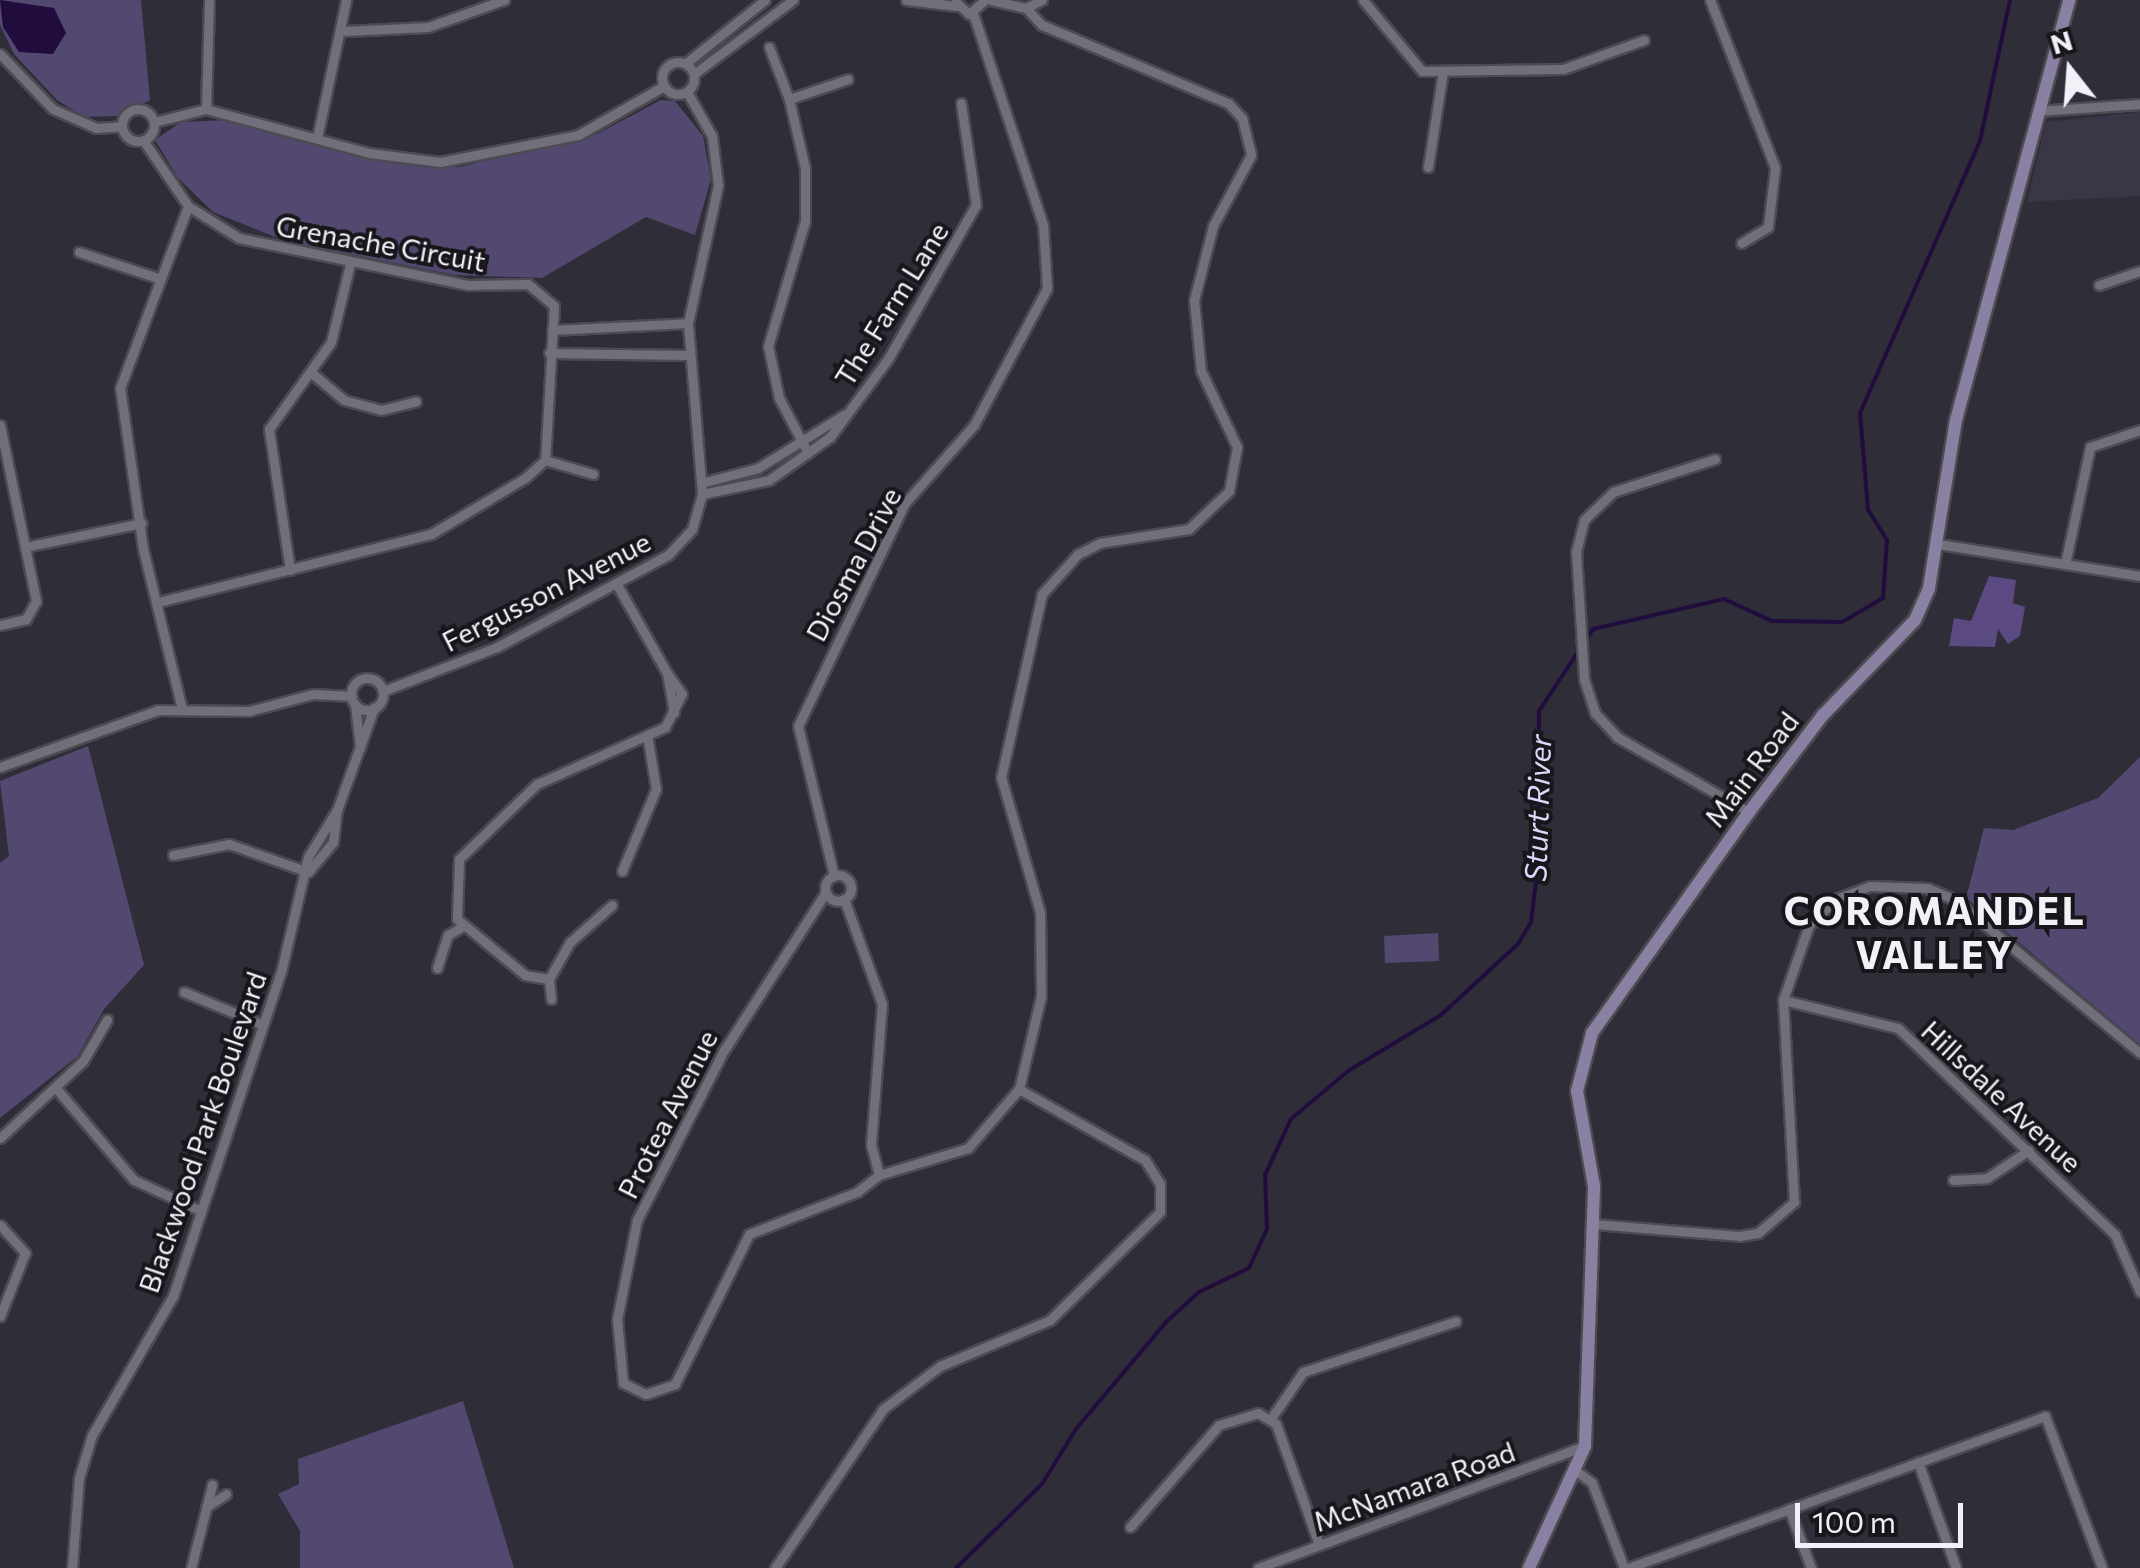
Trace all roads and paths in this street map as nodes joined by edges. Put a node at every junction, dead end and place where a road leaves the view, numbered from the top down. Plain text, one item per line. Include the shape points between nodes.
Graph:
1 (209, 0) edge
2 (346, 0) edge
3 (504, 0) edge
4 (738, 0) edge
5 (765, 0) edge
6 (793, 0) edge
7 (906, 0) edge
8 (988, 0) edge
9 (1042, 0) edge
10 (1363, 0) edge
11 (1710, 0) edge
12 (2069, 0) edge
13 (957, 3) edge
14 (1026, 8) junction
15 (748, 13) junction
16 (974, 14) junction
17 (756, 22) junction
18 (344, 31) junction
19 (1644, 40) dead end
20 (769, 47) dead end
21 (0, 54) edge
22 (686, 63) junction
23 (1442, 71) junction
24 (694, 74) junction
25 (848, 79) dead end
26 (664, 86) junction
27 (686, 92) junction
28 (789, 100) junction
29 (960, 103) dead end
30 (2140, 104) edge
31 (206, 108) junction
32 (2037, 110) junction
33 (154, 122) junction
34 (122, 126) junction
35 (317, 138) junction
36 (143, 140) junction
37 (1428, 167) dead end
38 (188, 206) junction
39 (1741, 243) dead end
40 (79, 252) dead end
41 (350, 264) junction
42 (2140, 271) edge
43 (161, 279) junction
44 (2099, 285) dead end
45 (688, 322) junction
46 (552, 330) junction
47 (549, 353) junction
48 (688, 355) junction
49 (313, 374) junction
50 (416, 400) dead end
51 (848, 412) junction
52 (0, 425) edge
53 (2140, 430) edge
54 (800, 438) junction
55 (808, 453) junction
56 (1715, 459) dead end
57 (545, 460) junction
58 (593, 474) dead end
59 (701, 489) junction
60 (142, 523) junction
61 (1938, 544) junction
62 (24, 547) junction
63 (2065, 564) junction
64 (290, 570) junction
65 (2140, 576) edge
66 (616, 583) junction
67 (159, 602) junction
68 (0, 625) edge
69 (383, 690) junction
70 (353, 700) junction
71 (374, 708) junction
72 (182, 709) junction
73 (648, 740) junction
74 (360, 750) junction
75 (0, 767) edge
76 (337, 810) junction
77 (1750, 812) junction
78 (174, 856) dead end
79 (622, 871) dead end
80 (308, 872) junction
81 (834, 876) junction
82 (826, 892) junction
83 (844, 899) junction
84 (612, 905) dead end
85 (463, 926) junction
86 (436, 968) dead end
87 (549, 979) junction
88 (184, 992) dead end
89 (551, 999) dead end
90 (1783, 1000) junction
91 (107, 1020) dead end
92 (261, 1024) junction
93 (2140, 1053) edge
94 (54, 1087) junction
95 (1019, 1089) junction
96 (0, 1138) edge
97 (2029, 1150) junction
98 (878, 1175) junction
99 (1953, 1180) dead end
100 (201, 1212) junction
101 (1594, 1224) junction
102 (0, 1225) edge
103 (2140, 1292) edge
104 (0, 1316) edge
105 (1456, 1320) dead end
106 (1272, 1417) junction
107 (1585, 1446) junction
108 (1918, 1462) junction
109 (1575, 1470) junction
110 (212, 1484) dead end
111 (226, 1494) dead end
112 (206, 1507) junction
113 (1789, 1509) junction
114 (1130, 1526) dead end
115 (1319, 1545) junction
116 (1276, 1565) edge
117 (72, 1568) edge
118 (191, 1568) edge
119 (775, 1568) edge
120 (1258, 1568) edge
121 (1528, 1568) edge
122 (1626, 1568) edge
123 (1811, 1568) edge
124 (1956, 1568) edge
125 (2102, 1568) edge

1 - 31 street
2 - 18 street
3 - 18 street via 428,27
4 - 15 street
5 - 15 street
6 - 17 street
7 - 13 street
8 - 14 street
8 - 16 street
9 - 14 street
10 - 23 street via 1422,71
11 - 39 street via 1775,168 1768,226
12 - 32 main road, Main Road
13 - 16 street
14 - 95 street via 1042,25 1228,103 1242,118 1250,154 1213,226 1194,300 1200,371 1237,447 1229,492 1189,529 1100,543 1078,554 1042,594 1000,777 1042,944 1041,996
15 - 17 street
15 - 22 street
16 - 81 street, Diosma Drive via 1043,225 1047,288 974,425 905,503 798,726
17 - 24 street
18 - 35 street
19 - 23 street via 1563,68
20 - 28 street
21 - 34 street via 53,109 96,128
22 - 24 street
22 - 26 street via 666,66
23 - 37 street
24 - 27 street
25 - 28 street
26 - 27 street
26 - 35 street via 578,135 466,160 397,159
27 - 45 street, Fergusson Avenue via 712,136 718,185
28 - 54 street via 805,168 804,221 768,346 780,398
29 - 51 street, The Farm Lane via 976,205
30 - 32 street
31 - 33 street
31 - 35 street
32 - 61 main road, Main Road via 1956,420
33 - 34 street via 139,109
33 - 36 street
34 - 36 street via 129,138
36 - 38 street, Grenache Circuit
38 - 41 street, Grenache Circuit via 240,238
38 - 43 street
40 - 43 street
41 - 46 street, Grenache Circuit via 468,286 536,286 554,306
41 - 49 street via 331,342
42 - 44 street
43 - 60 street via 120,388
45 - 46 street
45 - 48 street, Fergusson Avenue
46 - 47 street, Grenache Circuit
47 - 48 street
47 - 57 street, Grenache Circuit
48 - 59 street, Fergusson Avenue
49 - 50 street via 344,400 381,410
49 - 64 street via 276,417 266,444
51 - 54 street, The Farm Lane
51 - 55 street, The Farm Lane
52 - 62 street
53 - 63 street via 2090,448
54 - 55 street
54 - 59 street, The Farm Lane via 758,468
55 - 59 street, The Farm Lane via 754,486
56 - 77 street via 1596,504 1576,551 1580,634 1587,695 1606,728
57 - 58 street
57 - 64 street via 449,528
59 - 66 street, Fergusson Avenue via 681,545
60 - 62 street
60 - 67 street
61 - 63 street
61 - 77 main road, Main Road via 1914,620 1824,714
62 - 68 street via 34,612
63 - 65 street
64 - 67 street
66 - 69 street, Fergusson Avenue via 496,648
66 - 73 street via 682,694 674,715
67 - 72 street
69 - 70 street, Fergusson Avenue via 367,678
69 - 71 street, Blackwood Park Boulevard
70 - 71 street
70 - 72 street via 313,694 248,711
70 - 74 street, Blackwood Park Boulevard
71 - 74 street, Blackwood Park Boulevard
72 - 75 street via 128,717
73 - 79 street via 656,788
73 - 85 street via 564,767 462,848 456,911
74 - 76 street, Blackwood Park Boulevard
76 - 80 street, Blackwood Park Boulevard via 317,837
76 - 80 street, Blackwood Park Boulevard via 333,842
77 - 101 main road, Main Road via 1596,1021 1577,1110 1592,1167
78 - 80 street via 229,844
80 - 92 street, Blackwood Park Boulevard
81 - 82 street
81 - 83 street, Diosma Drive via 850,885
82 - 83 street
82 - 98 street, Protea Avenue via 724,1050 637,1220 614,1357 623,1383 635,1390 675,1384 749,1234 857,1192
83 - 98 street via 882,1004 871,1145
84 - 87 street via 570,942
85 - 86 street via 448,936
85 - 87 street via 525,974
87 - 89 street
88 - 92 street
90 - 93 street via 1796,948 1836,900 1870,886 1928,888 1955,900
90 - 97 street, Hillsdale Avenue via 1898,1028
90 - 101 street via 1794,1202 1758,1232 1739,1236
91 - 94 street via 83,1061
92 - 100 street, Blackwood Park Boulevard
94 - 96 street
94 - 100 street via 134,1180
95 - 98 street via 968,1148
95 - 119 street via 1145,1160 1160,1184 1160,1212 1050,1320 940,1366 882,1409
97 - 99 street via 1987,1178
97 - 103 street, Hillsdale Avenue via 2115,1235
100 - 117 street, Blackwood Park Boulevard via 173,1296 92,1434 79,1478
101 - 107 main road, Main Road
102 - 104 street via 26,1254
105 - 106 street via 1303,1372
106 - 114 street via 1219,1425
106 - 115 street
107 - 109 main road, Main Road
107 - 115 street, McNamara Road
108 - 113 street
108 - 124 street
108 - 125 street via 2046,1416
109 - 121 main road, Main Road
109 - 122 street via 1592,1483
110 - 112 street
111 - 112 street
112 - 118 street
113 - 122 street
113 - 123 street
115 - 116 street, McNamara Road
116 - 120 street, McNamara Road

